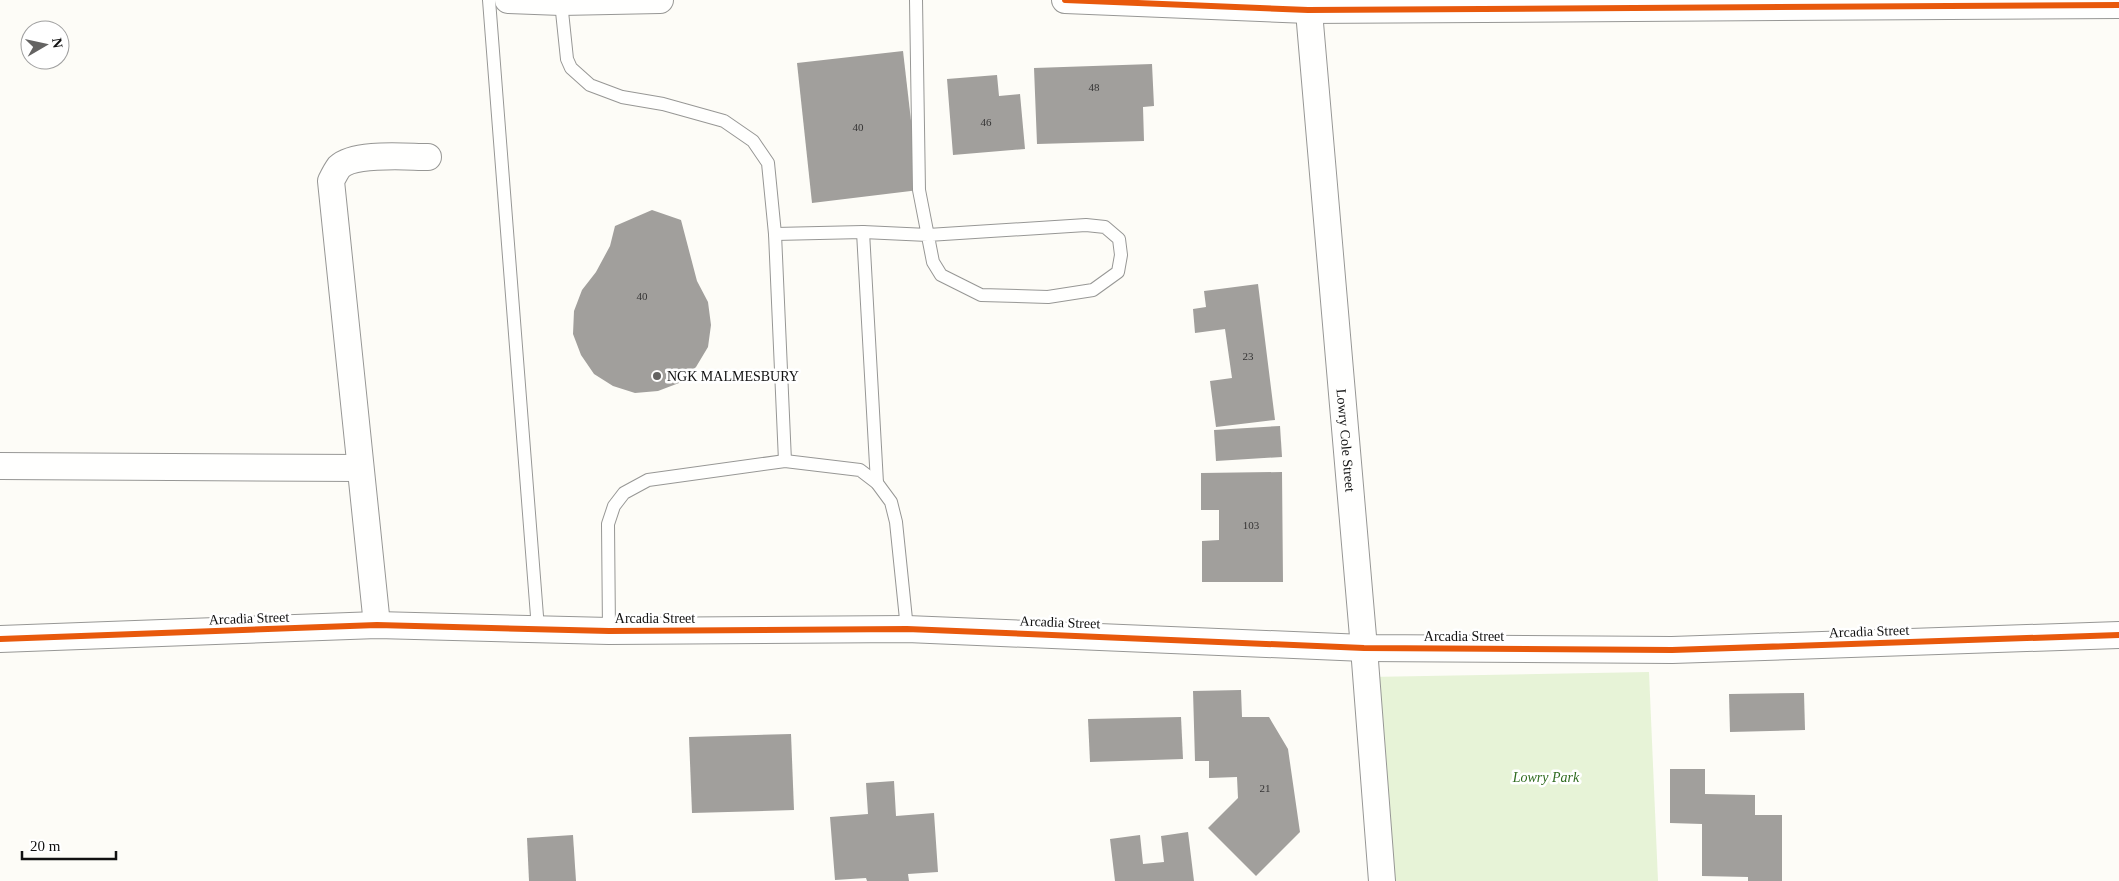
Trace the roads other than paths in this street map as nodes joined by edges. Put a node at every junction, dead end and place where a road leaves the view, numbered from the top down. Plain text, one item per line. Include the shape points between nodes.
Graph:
1 (489, 0) edge
2 (508, 0) edge
3 (660, 0) edge
4 (916, 0) edge
5 (1065, 0) edge
6 (561, 2) junction
7 (1308, 5) edge
8 (2119, 5) edge
9 (428, 158) dead end
10 (863, 232) junction
11 (775, 234) junction
12 (928, 235) junction
13 (784, 461) junction
14 (0, 466) edge
15 (360, 468) junction
16 (878, 483) junction
17 (377, 625) junction
18 (538, 629) junction
19 (907, 629) junction
20 (610, 631) junction
21 (2119, 635) edge
22 (0, 640) edge
23 (1364, 648) junction
24 (1382, 881) edge

1 - 18 lane
2 - 6 street
3 - 6 street
4 - 12 lane via 919,190
5 - 7 street
6 - 11 lane via 567,59 571,68 590,85 622,97 663,104 724,121 753,141 768,164
7 - 8 street
7 - 23 street, Lowry Cole Street
9 - 15 street via 350,160 339,168 331,181
10 - 11 lane
10 - 12 lane
10 - 16 lane
11 - 13 lane
12 - 12 lane via 933,262 941,276 981,295 1048,297 1093,290 1118,272 1121,255 1119,239 1105,227 1086,225
13 - 16 lane via 860,470
13 - 20 lane via 648,480 624,493 614,506 608,524
14 - 15 street
15 - 17 street
16 - 19 lane via 891,502 896,522
17 - 18 street, Arcadia Street
17 - 22 street, Arcadia Street
18 - 20 street, Arcadia Street
19 - 20 street, Arcadia Street
19 - 23 street, Arcadia Street
21 - 23 street, Arcadia Street via 1672,650
23 - 24 street, Lowry Cole Street

